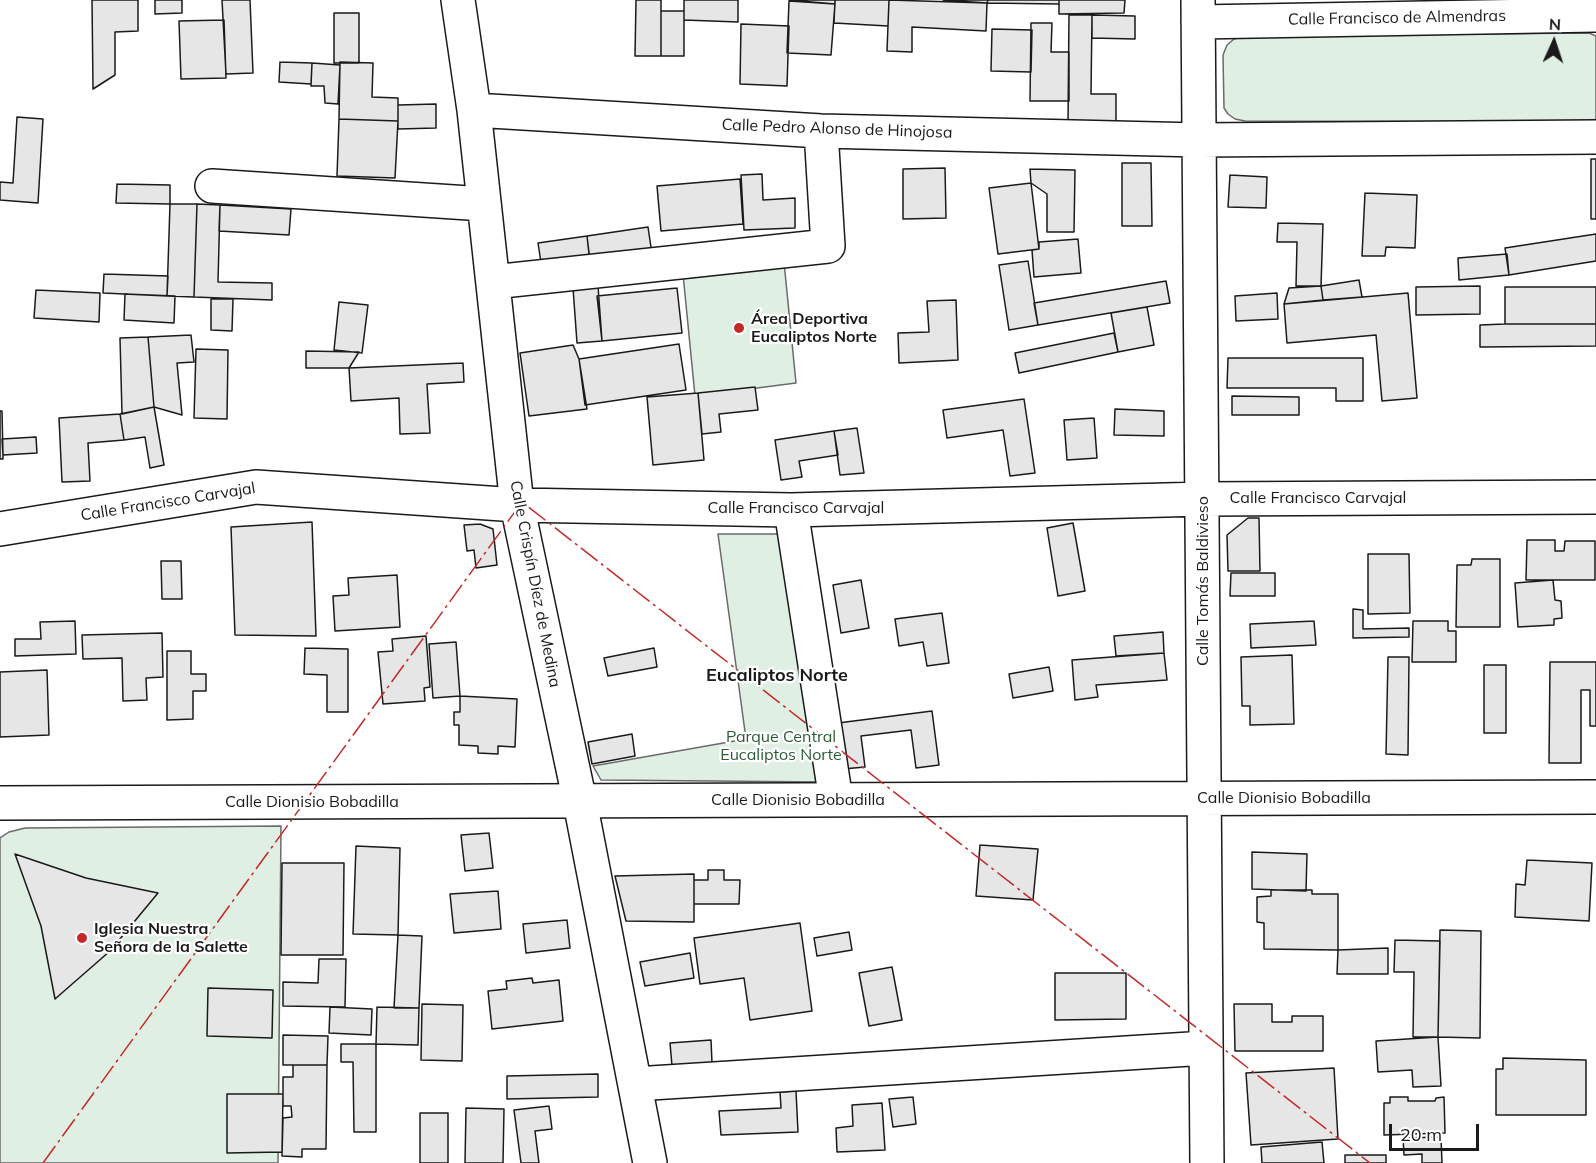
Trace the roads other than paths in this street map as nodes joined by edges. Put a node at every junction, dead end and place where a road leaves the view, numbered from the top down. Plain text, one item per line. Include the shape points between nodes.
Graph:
1 (458, 0) edge
2 (1198, 11) edge
3 (1596, 15) edge
4 (474, 110) junction
5 (821, 131) junction
6 (1596, 136) edge
7 (1199, 140) junction
8 (212, 186) dead end
9 (484, 204) junction
10 (493, 282) junction
11 (1596, 497) edge
12 (1203, 499) junction
13 (517, 505) junction
14 (791, 510) junction
15 (0, 529) edge
16 (1596, 797) edge
17 (1204, 798) junction
18 (836, 800) junction
19 (580, 802) junction
20 (0, 803) edge
21 (1206, 1048) junction
22 (635, 1084) junction
23 (650, 1163) edge
24 (1207, 1163) edge

1 - 4 street, Calle Crispín Díez de Medina
2 - 3 street, Calle Francisco de Almendras
2 - 7 street, Calle Tomás Baldivieso
4 - 5 street, Calle Pedro Alonso de Hinojosa
4 - 9 street, Calle Crispín Díez de Medina
5 - 7 street, Calle Pedro Alonso de Hinojosa
5 - 10 street via 828,246
6 - 7 street
7 - 12 street, Calle Tomás Baldivieso
8 - 9 street
9 - 10 street, Calle Crispín Díez de Medina
10 - 13 street, Calle Crispín Díez de Medina
11 - 12 street, Calle Francisco Carvajal
12 - 14 street, Calle Francisco Carvajal
12 - 17 street, Calle Tomás Baldivieso
13 - 14 street, Calle Francisco Carvajal
13 - 15 street, Calle Francisco Carvajal via 256,487
13 - 19 street, Calle Crispín Díez de Medina
14 - 18 street
16 - 17 street, Calle Dionisio Bobadilla
17 - 18 street, Calle Dionisio Bobadilla
17 - 21 street, Calle Tomás Baldivieso
18 - 19 street, Calle Dionisio Bobadilla
19 - 20 street, Calle Dionisio Bobadilla
19 - 22 street, Calle Crispín Díez de Medina
21 - 22 street
21 - 24 street, Calle Tomás Baldivieso
22 - 23 street, Calle Crispín Díez de Medina

